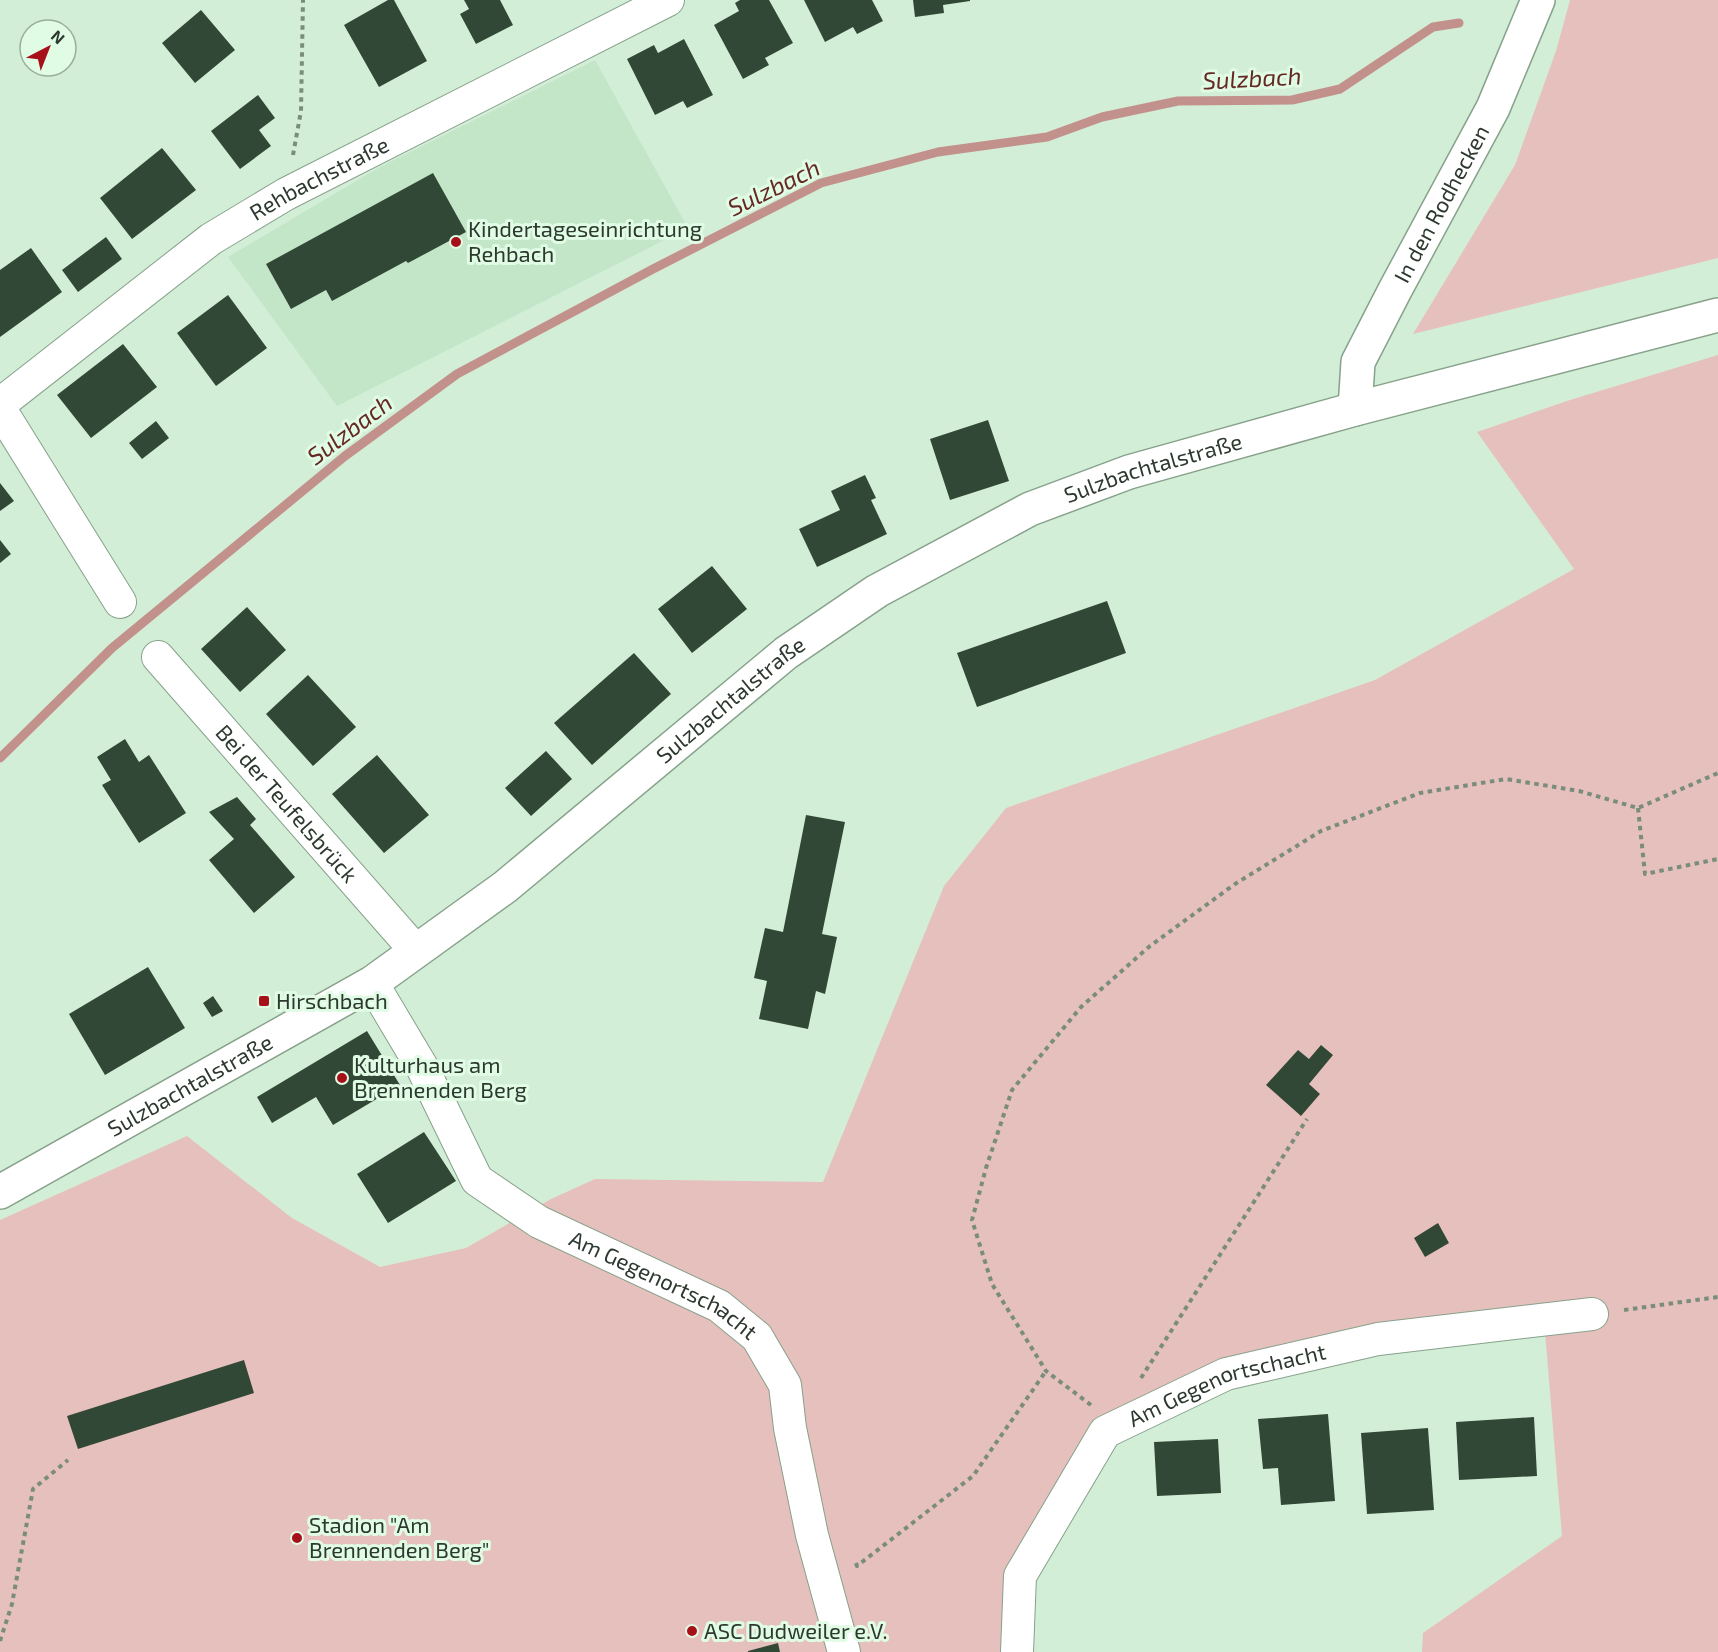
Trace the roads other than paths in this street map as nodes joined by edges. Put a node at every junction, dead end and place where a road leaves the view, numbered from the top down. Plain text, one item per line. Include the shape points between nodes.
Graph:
1 (668, 0) edge
2 (1538, 0) edge
3 (1718, 315) edge
4 (0, 406) edge
5 (1355, 409) junction
6 (120, 602) dead end
7 (158, 657) dead end
8 (416, 951) junction
9 (372, 983) junction
10 (0, 1192) edge
11 (1592, 1314) road end
12 (844, 1652) edge
13 (1017, 1652) edge

1 - 4 street, Rehbachstraße via 286,194 211,239
2 - 5 main road, In den Rodhecken via 1493,108 1358,362
3 - 5 main road, Sulzbachtalstraße
4 - 6 street
5 - 8 main road, Sulzbachtalstraße via 1129,472 1030,509 877,591 786,653 505,887
7 - 8 street, Bei der Teufelsbrück
8 - 9 main road, Sulzbachtalstraße
9 - 10 main road, Sulzbachtalstraße
9 - 12 street, Am Gegenortschacht via 422,1067 477,1180 539,1222 719,1306 757,1337 785,1385 812,1535
11 - 13 street, Am Gegenortschacht via 1378,1339 1226,1374 1105,1432 1020,1576

